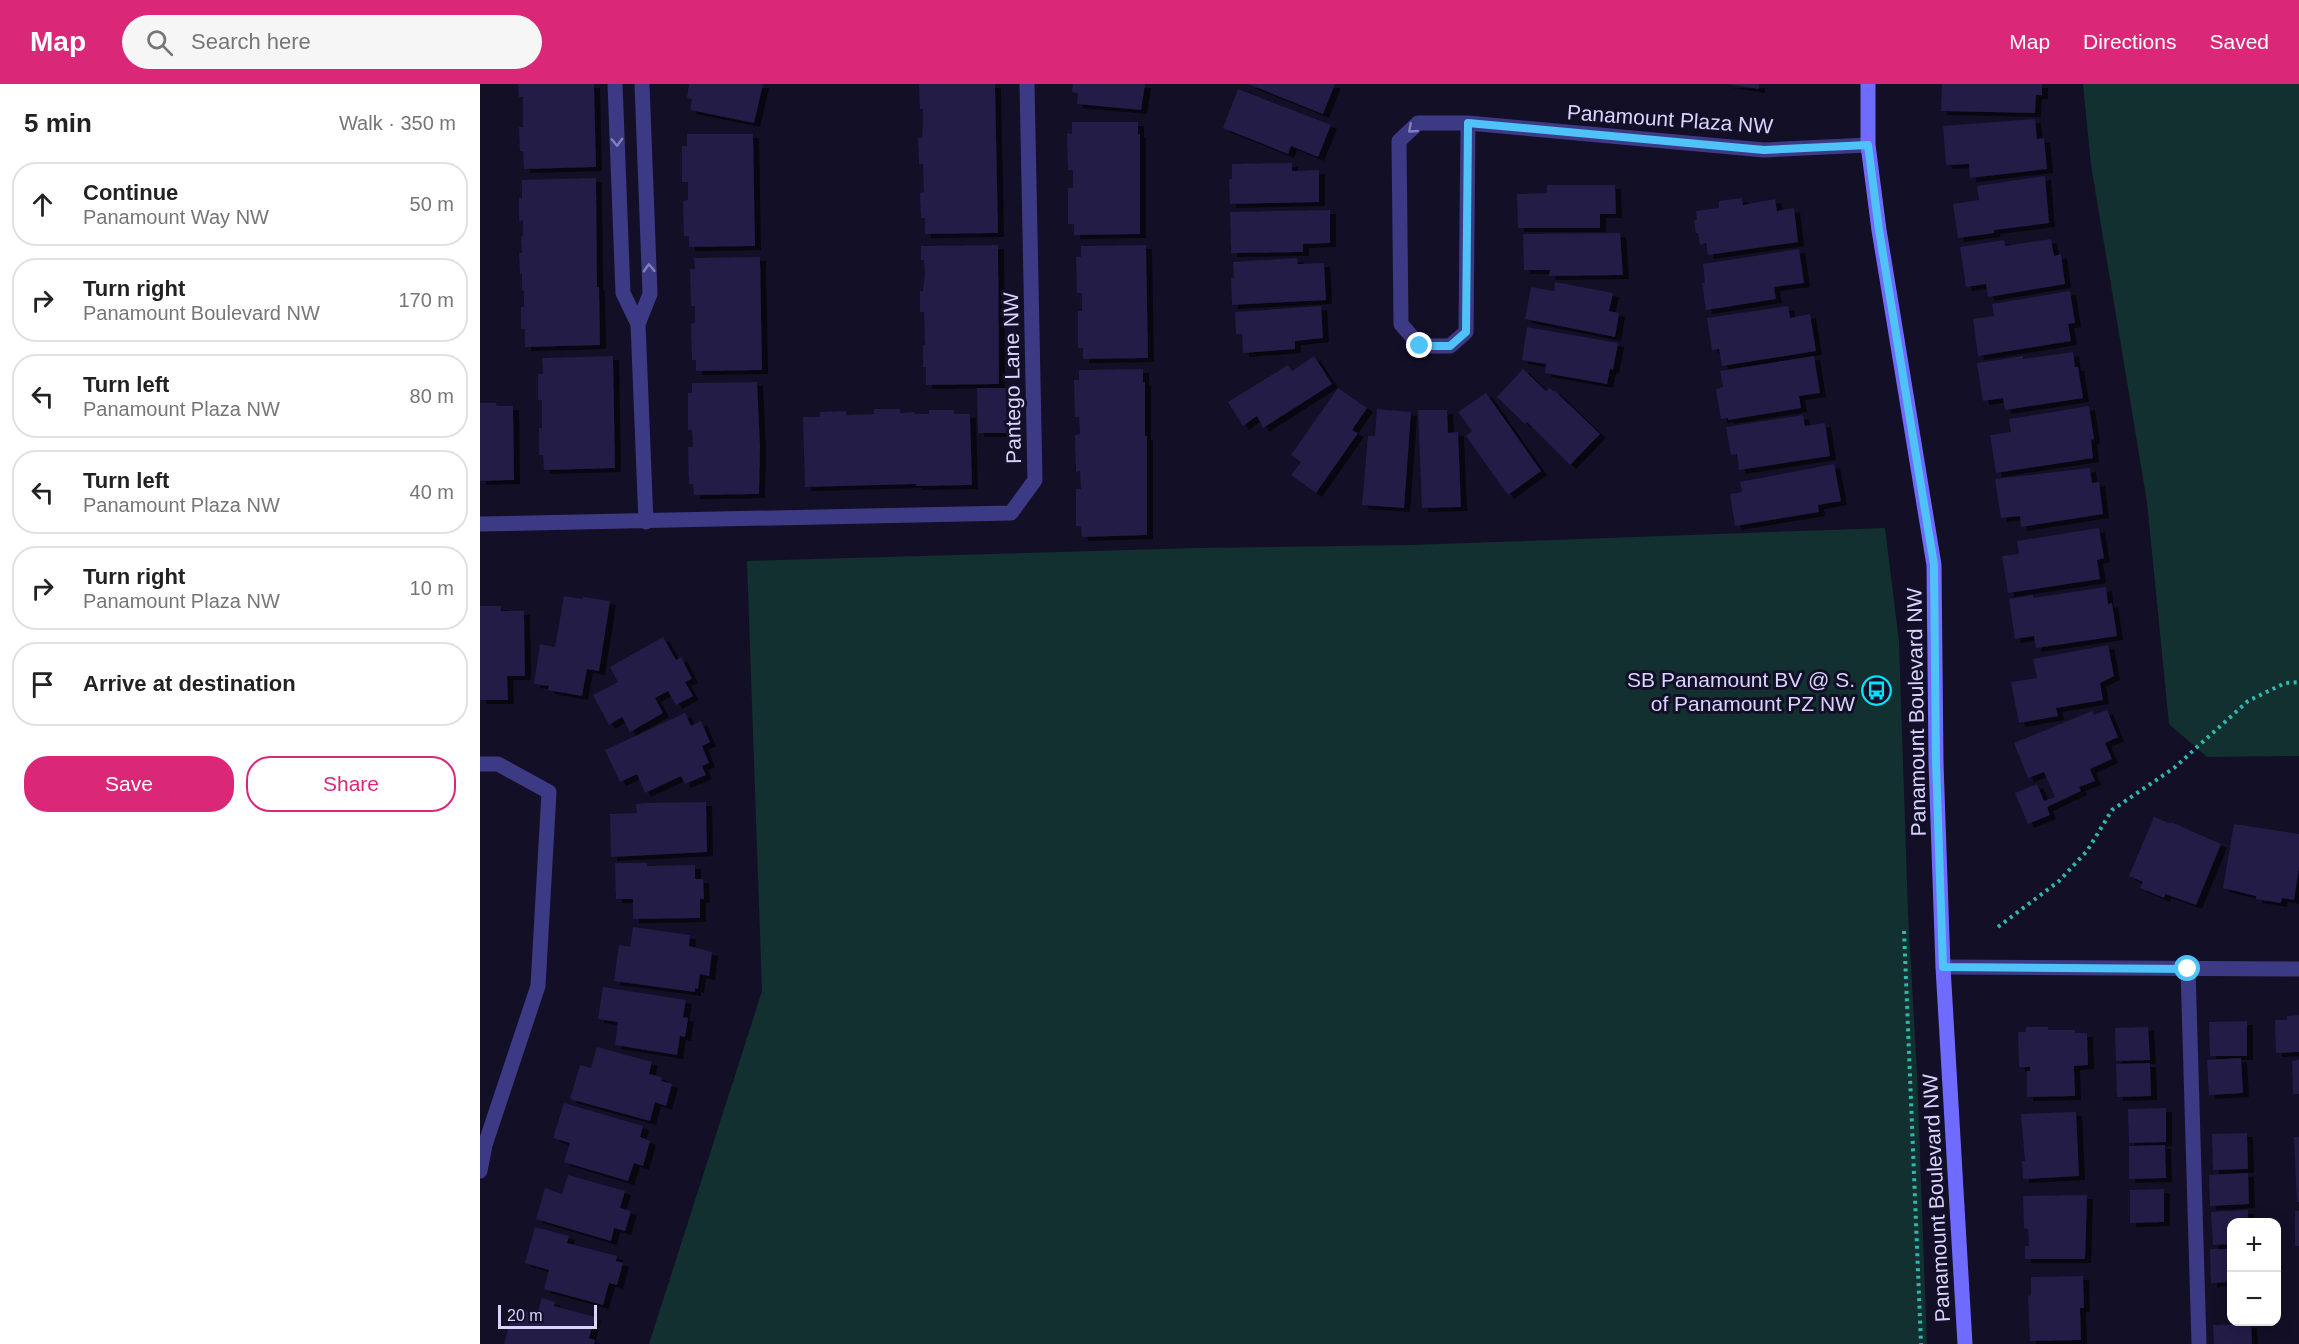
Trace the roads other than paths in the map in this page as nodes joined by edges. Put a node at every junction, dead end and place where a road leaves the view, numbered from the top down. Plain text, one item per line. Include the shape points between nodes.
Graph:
1 (615, 84) edge
2 (642, 84) edge
3 (1027, 84) edge
4 (1868, 84) edge
5 (1468, 123) junction
6 (1868, 145) junction
7 (638, 324) junction
8 (646, 522) junction
9 (480, 524) edge
10 (480, 764) edge
11 (1943, 967) junction
12 (2188, 969) junction
13 (2299, 969) edge
14 (483, 1144) edge
15 (480, 1171) edge
16 (1965, 1344) edge
17 (2199, 1344) edge

1 -> 7 street via 623,293
7 -> 2 street via 650,294
3 - 8 street, Pantego Lane NW via 1035,480 1011,513
4 - 6 street, Panamount Boulevard NW
5 -> 5 street, Panamount Plaza NW via 1418,123 1399,141 1401,324 1420,346 1450,346 1466,332
5 - 6 street, Panamount Plaza NW via 1764,150
6 - 11 street, Panamount Boulevard NW via 1934,565
7 - 8 street
8 - 9 street, Pantego Lane NW
10 - 14 street via 498,764 549,792 538,986
11 - 12 street
11 - 16 street, Panamount Boulevard NW
12 - 13 street
12 - 17 street
14 - 15 street

